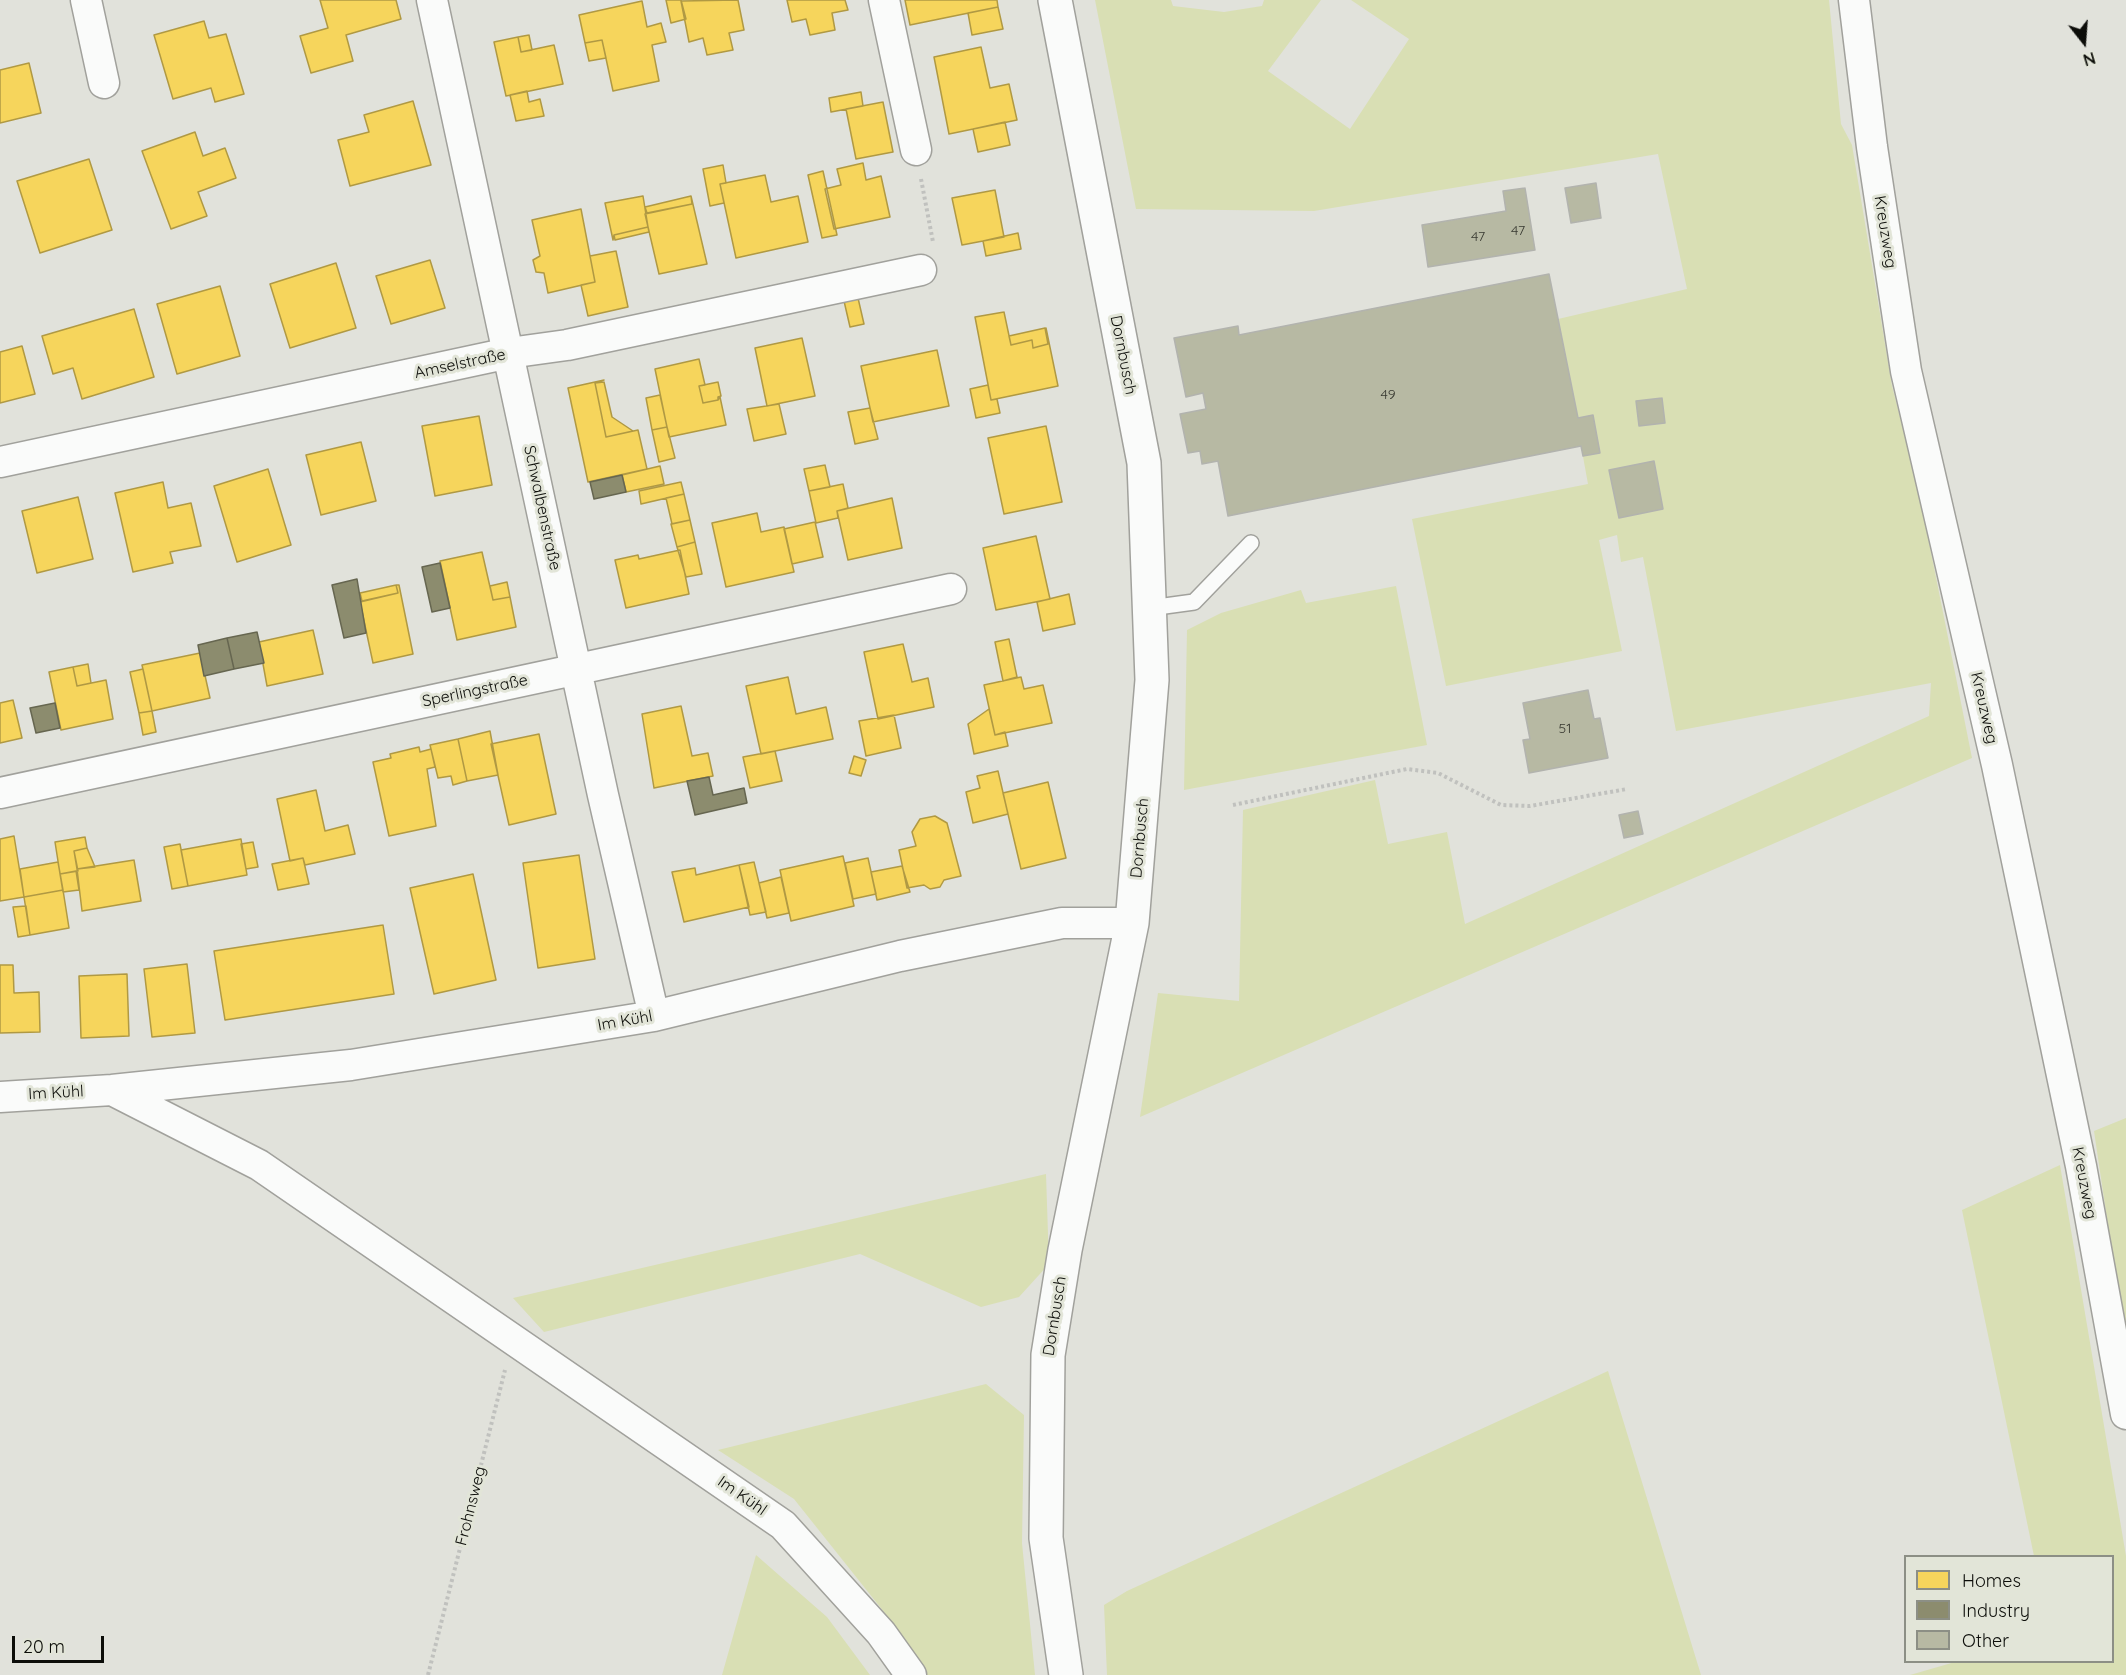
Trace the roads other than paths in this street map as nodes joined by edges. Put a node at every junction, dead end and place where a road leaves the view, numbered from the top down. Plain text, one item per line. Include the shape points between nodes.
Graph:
1 (86, 0) edge
2 (884, 0) edge
3 (1055, 0) edge
4 (1854, 0) edge
5 (435, 1) edge
6 (104, 83) dead end
7 (916, 150) road end
8 (921, 270) road end
9 (509, 353) junction
10 (0, 462) edge
11 (1251, 543) dead end
12 (951, 590) dead end
13 (1150, 608) junction
14 (576, 670) junction
15 (0, 793) edge
16 (1132, 923) junction
17 (654, 1016) junction
18 (112, 1090) junction
19 (0, 1097) edge
20 (2126, 1414) edge
21 (911, 1675) edge
22 (1066, 1675) edge

1 - 6 street
2 - 7 street
3 - 13 street, Dornbusch via 1144,464
4 - 20 street, Kreuzweg via 1906,371 1998,765 2079,1154
5 - 9 street, Schwalbenstraße
8 - 9 street, Amselstraße via 567,345
9 - 10 street, Amselstraße
9 - 14 street, Schwalbenstraße
11 - 13 lane via 1194,602
12 - 14 street, Sperlingstraße
13 - 16 street, Dornbusch via 1152,680
14 - 15 street, Sperlingstraße
14 - 17 street, Schwalbenstraße
16 - 17 street, Im Kühl via 1051,926 900,956
16 - 22 street, Dornbusch via 1065,1250 1048,1355 1046,1538
17 - 18 street, Im Kühl via 351,1065
18 - 19 street, Im Kühl
18 - 21 street, Im Kühl via 259,1165 783,1525 881,1633

